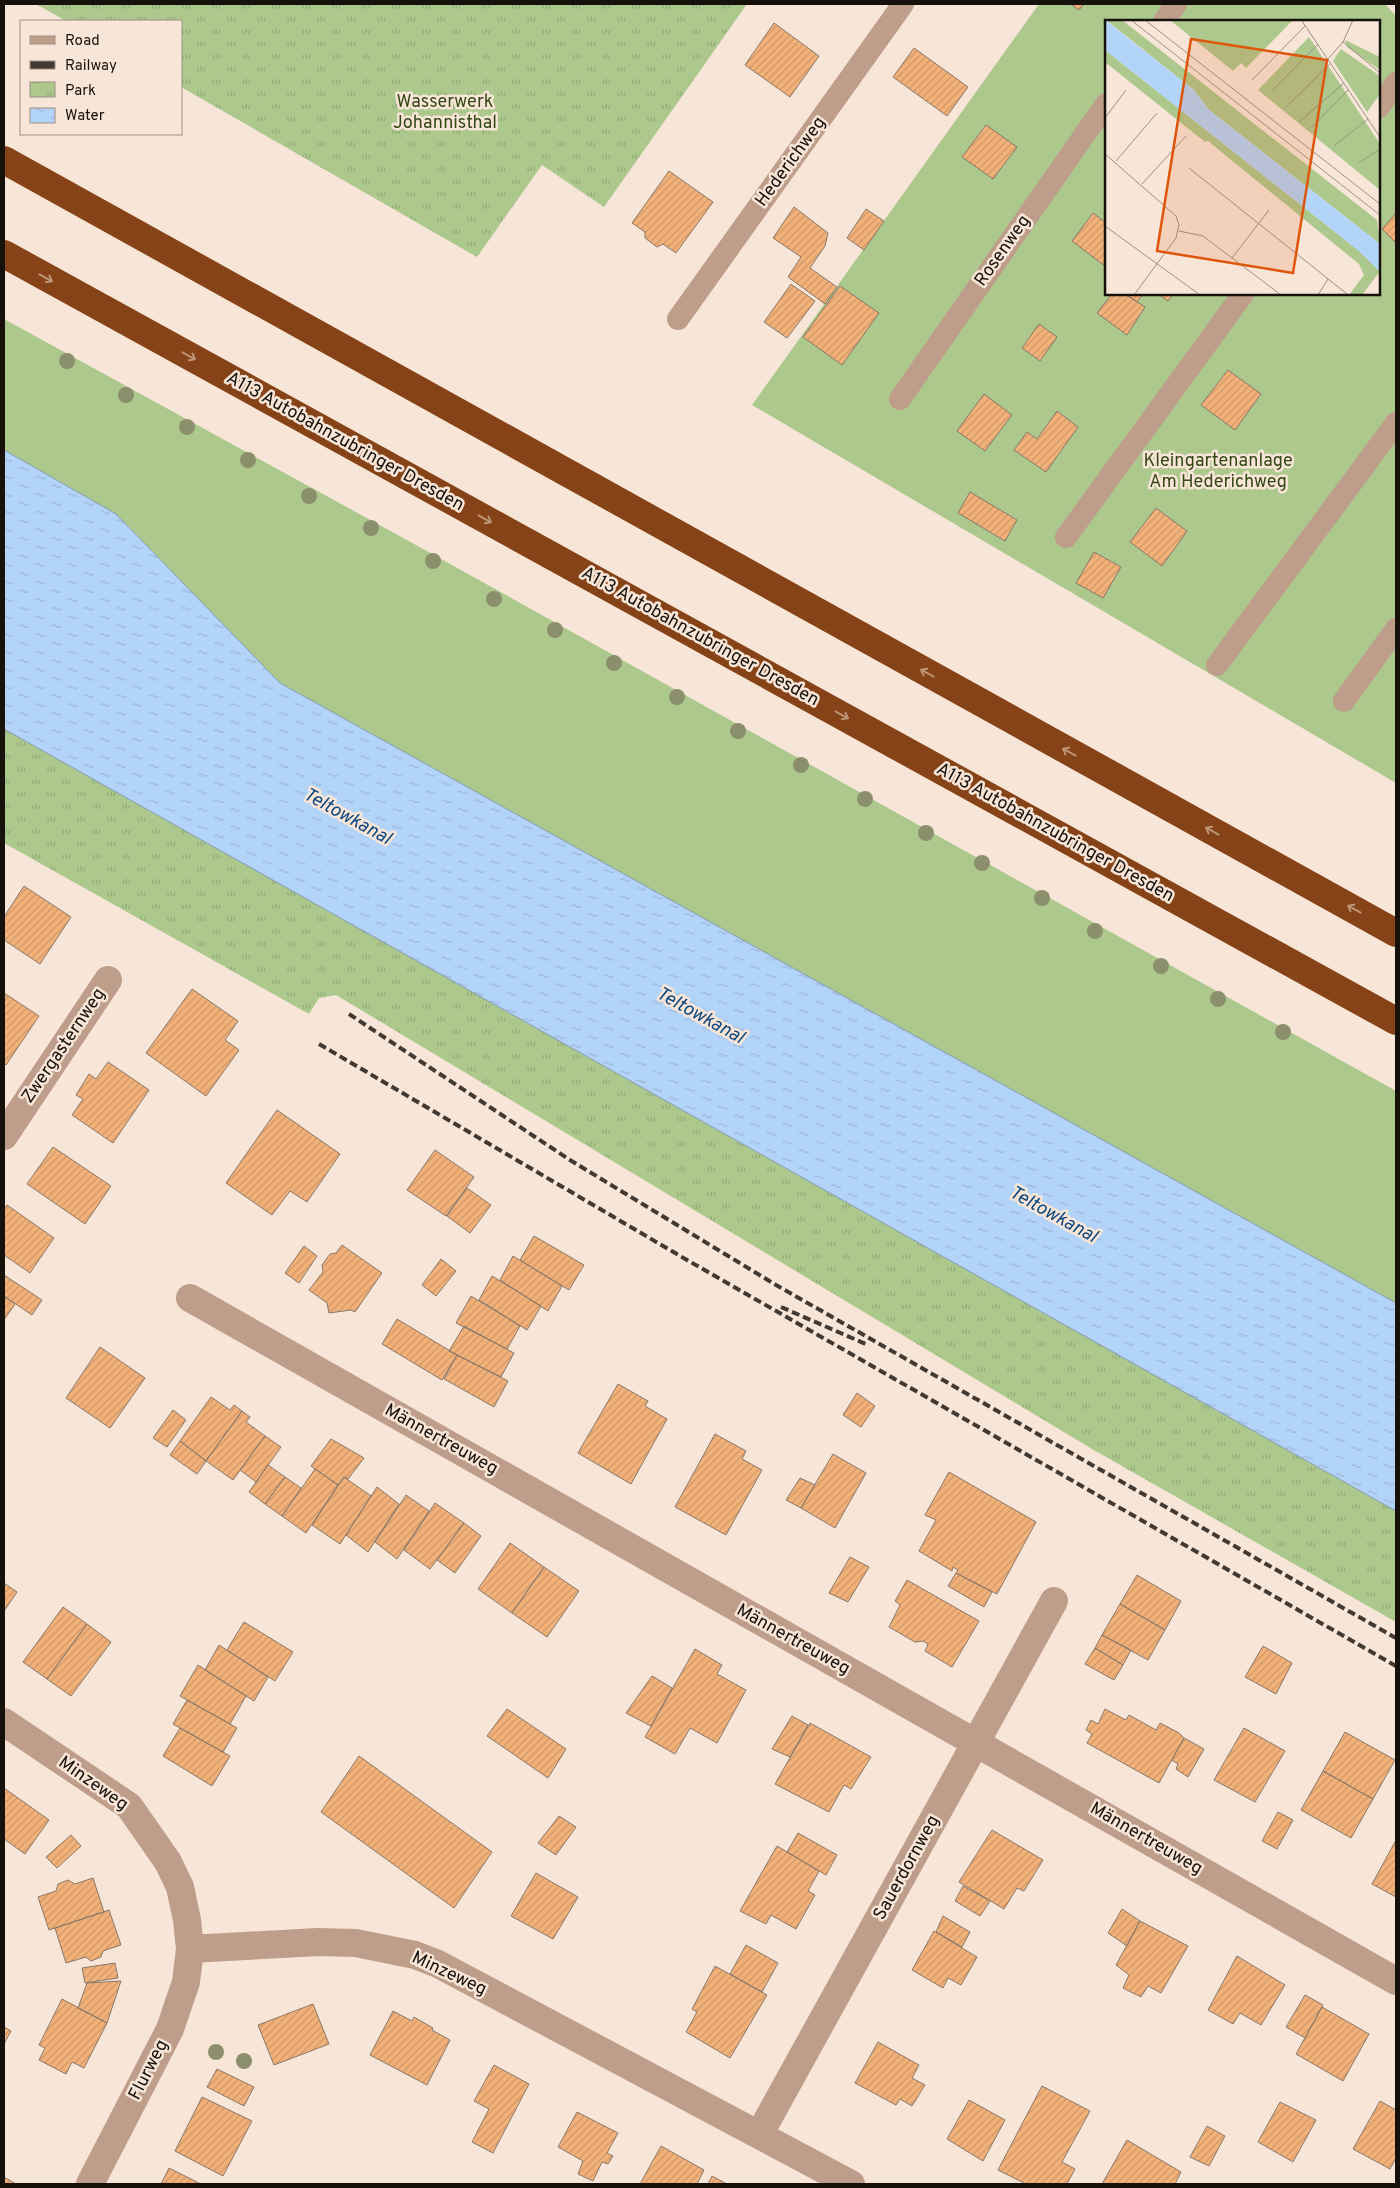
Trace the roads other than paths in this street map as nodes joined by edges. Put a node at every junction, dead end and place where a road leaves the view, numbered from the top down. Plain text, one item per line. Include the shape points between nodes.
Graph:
1 (903, 4) edge
2 (1176, 4) edge
3 (1165, 20) edge
4 (1396, 83) edge
5 (1105, 105) edge
6 (1380, 106) edge
7 (4, 160) edge
8 (4, 254) edge
9 (1242, 295) edge
10 (678, 319) dead end
11 (900, 399) dead end
12 (1396, 424) edge
13 (1066, 537) dead end
14 (1396, 629) edge
15 (1218, 665) dead end
16 (1344, 701) dead end
17 (1396, 933) edge
18 (108, 980) dead end
19 (1396, 1021) edge
20 (4, 1136) edge
21 (190, 1298) dead end
22 (1054, 1601) dead end
23 (4, 1722) edge
24 (977, 1743) junction
25 (190, 1949) junction
26 (1396, 1981) edge
27 (759, 2135) junction
28 (90, 2184) edge
29 (851, 2184) edge

1 - 10 lane, Hederichweg
2 - 3 lane
4 - 6 lane
5 - 11 lane, Rosenweg
17 -> 7 highway
8 -> 19 highway, A113 Autobahnzubringer Dresden
9 - 13 lane
12 - 15 lane
14 - 16 lane
18 - 20 street, Zwergasternweg
21 - 24 street, Männertreuweg
22 - 24 street, Sauerdornweg
23 - 25 street, Minzeweg via 129,1806 168,1862 180,1887
24 - 26 street, Männertreuweg
24 - 27 street, Sauerdornweg
25 - 27 street, Minzeweg via 356,1943 415,1956 438,1964
25 - 28 street, Flurweg via 185,1987 170,2029
27 - 29 street, Minzeweg

